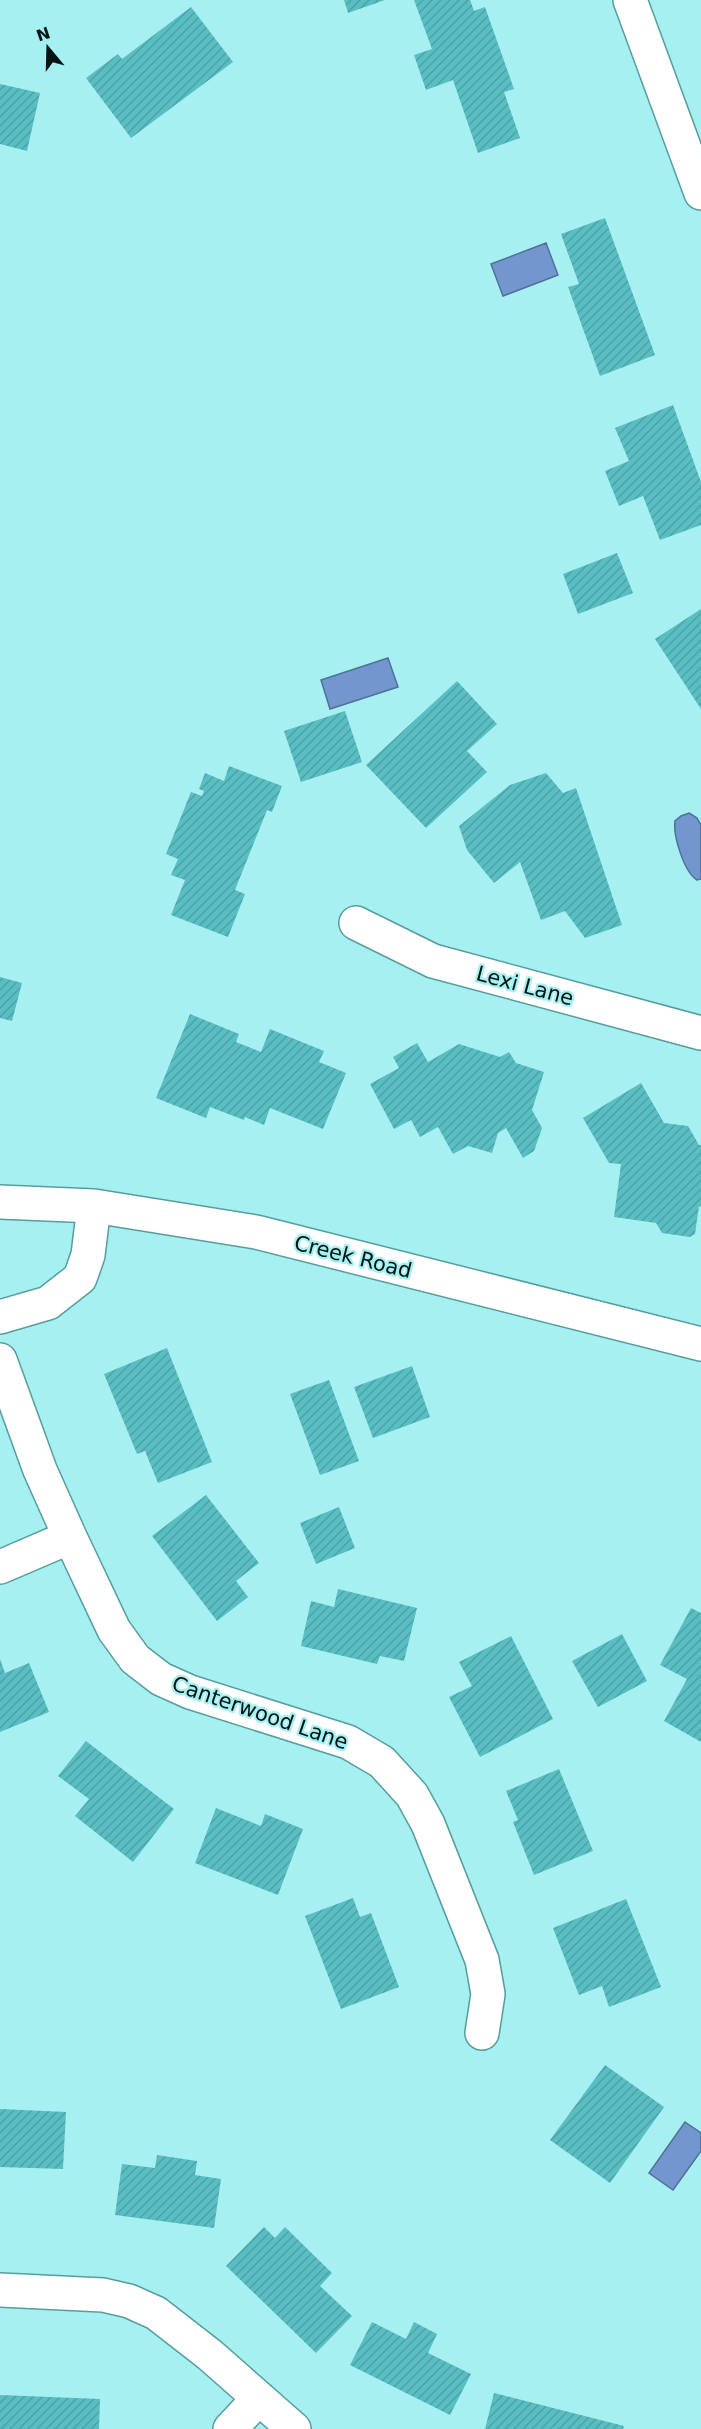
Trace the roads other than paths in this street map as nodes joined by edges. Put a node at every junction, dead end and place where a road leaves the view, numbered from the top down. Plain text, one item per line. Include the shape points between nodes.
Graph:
1 (630, 0) edge
2 (697, 172) edge
3 (356, 923) dead end
4 (701, 1033) edge
5 (0, 1202) edge
6 (94, 1206) junction
7 (0, 1317) edge
8 (701, 1344) edge
9 (0, 1360) edge
10 (70, 1537) junction
11 (0, 1567) edge
12 (482, 2033) dead end
13 (0, 2290) edge
14 (259, 2398) junction
15 (230, 2429) edge
16 (294, 2429) edge

1 - 2 street
3 - 4 street, Lexi Lane via 433,962
5 - 6 street, Creek Road
6 - 7 street via 88,1256 80,1278 48,1303
6 - 8 street, Creek Road via 256,1232
9 - 10 street, Canterwood Lane via 40,1470
10 - 11 street
10 - 12 street, Canterwood Lane via 114,1630 135,1659 161,1679 190,1692 348,1742 382,1762 412,1795 428,1824 482,1960 488,1994
13 - 14 street via 103,2295 129,2301 156,2313
14 - 15 street
14 - 16 street

